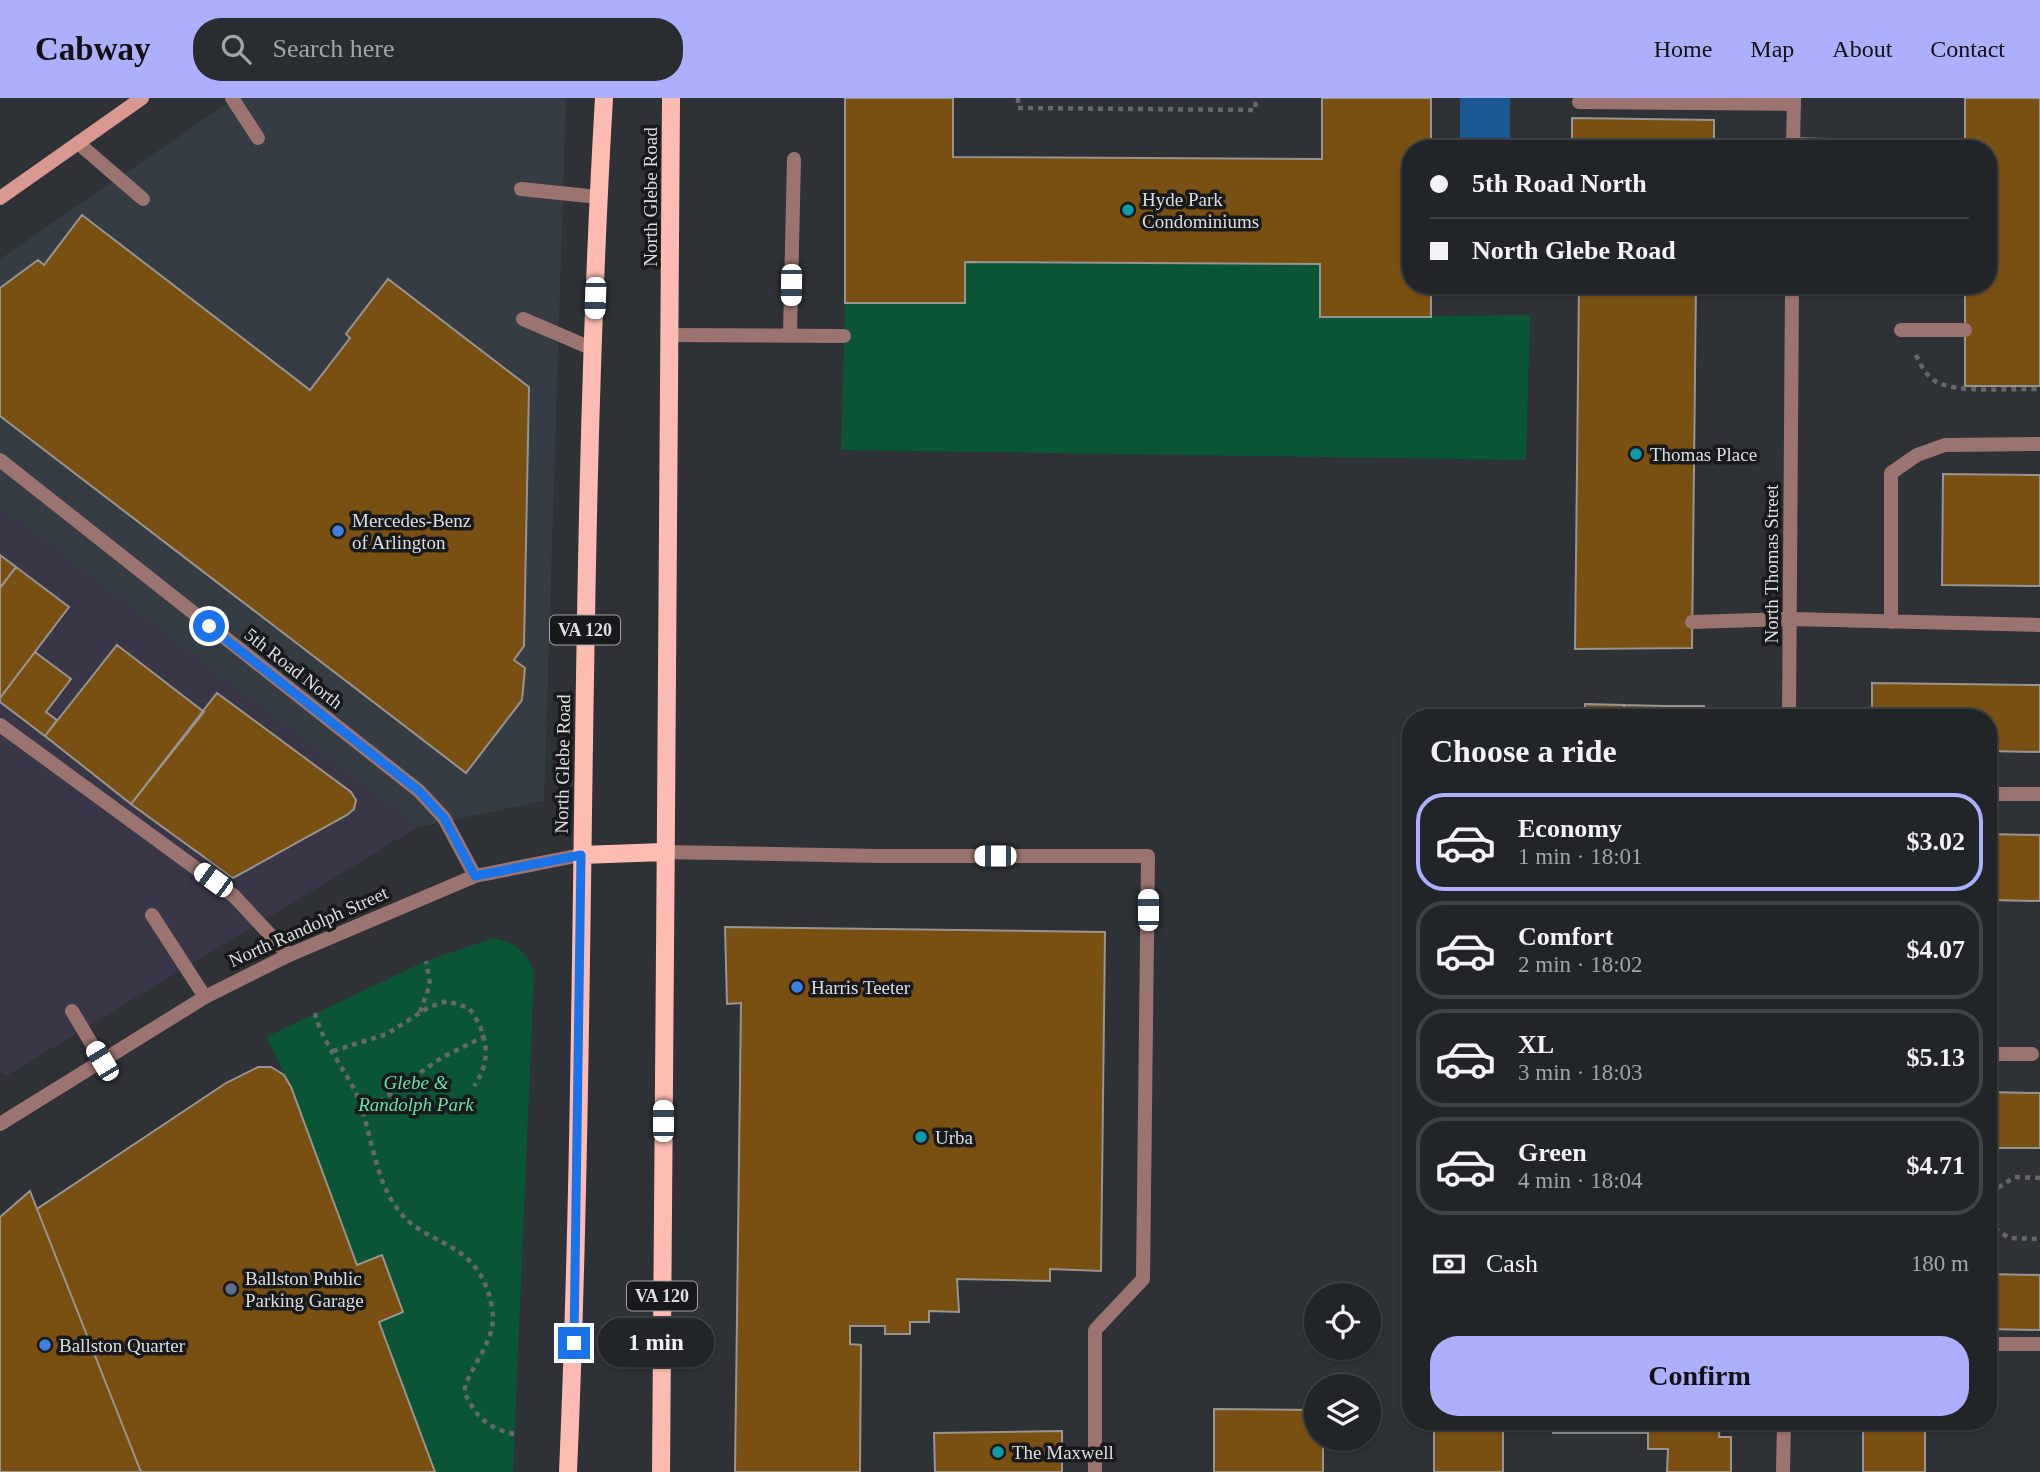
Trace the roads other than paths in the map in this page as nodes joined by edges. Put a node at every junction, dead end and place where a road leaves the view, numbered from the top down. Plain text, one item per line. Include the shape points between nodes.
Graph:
1 (142, 98) edge
2 (232, 98) edge
3 (604, 98) edge
4 (671, 98) edge
5 (1794, 101) edge
6 (1579, 102) dead end
7 (258, 138) dead end
8 (1793, 140) edge
9 (78, 143) junction
10 (794, 159) dead end
11 (521, 189) dead end
12 (598, 197) junction
13 (0, 198) edge
14 (143, 199) dead end
15 (1792, 294) edge
16 (523, 318) dead end
17 (1900, 330) dead end
18 (1965, 330) dead end
19 (670, 335) junction
20 (790, 335) junction
21 (844, 336) dead end
22 (593, 349) junction
23 (2040, 444) edge
24 (0, 460) edge
25 (1790, 619) junction
26 (1692, 622) dead end
27 (1891, 622) junction
28 (2040, 625) edge
29 (1790, 709) edge
30 (0, 725) edge
31 (1997, 794) edge
32 (2040, 794) edge
33 (664, 852) junction
34 (581, 855) junction
35 (475, 876) junction
36 (152, 915) dead end
37 (289, 955) junction
38 (205, 997) junction
39 (72, 1011) dead end
40 (1997, 1054) edge
41 (2032, 1054) dead end
42 (102, 1061) junction
43 (0, 1124) edge
44 (1997, 1344) edge
45 (2040, 1344) edge
46 (1784, 1430) edge
47 (568, 1472) edge
48 (661, 1472) edge
49 (1095, 1472) edge
50 (1783, 1472) edge

1 - 9 main road
2 - 7 street
3 - 12 main road, North Glebe Road / VA 120
4 - 19 main road, North Glebe Road / VA 120
5 - 6 street
5 - 8 street
9 - 13 main road
9 - 14 street
10 - 20 street
11 - 12 street
12 - 22 main road, North Glebe Road / VA 120
15 - 25 street, North Thomas Street
16 - 22 street
17 - 18 street
19 - 20 street
19 - 33 main road, North Glebe Road / VA 120
20 - 21 street
22 - 34 main road, North Glebe Road / VA 120
23 - 27 street via 1945,445 1917,455 1891,473
24 - 35 street, 5th Road North via 419,791 444,818
25 - 26 street
25 - 27 street
25 - 29 street, North Thomas Street
27 - 28 street
30 - 37 street via 234,896
31 - 32 street
33 - 34 main road, North Randolph Street
33 - 48 main road, North Glebe Road / VA 120
33 - 49 street via 1148,856 1143,1279 1095,1330
34 - 35 street, North Randolph Street
34 - 47 main road, North Glebe Road / VA 120 via 577,1265
35 - 37 street, North Randolph Street
36 - 38 street
37 - 38 street, North Randolph Street
38 - 42 street, North Randolph Street
39 - 42 street
40 - 41 street
42 - 43 street, North Randolph Street
44 - 45 street
46 - 50 street

